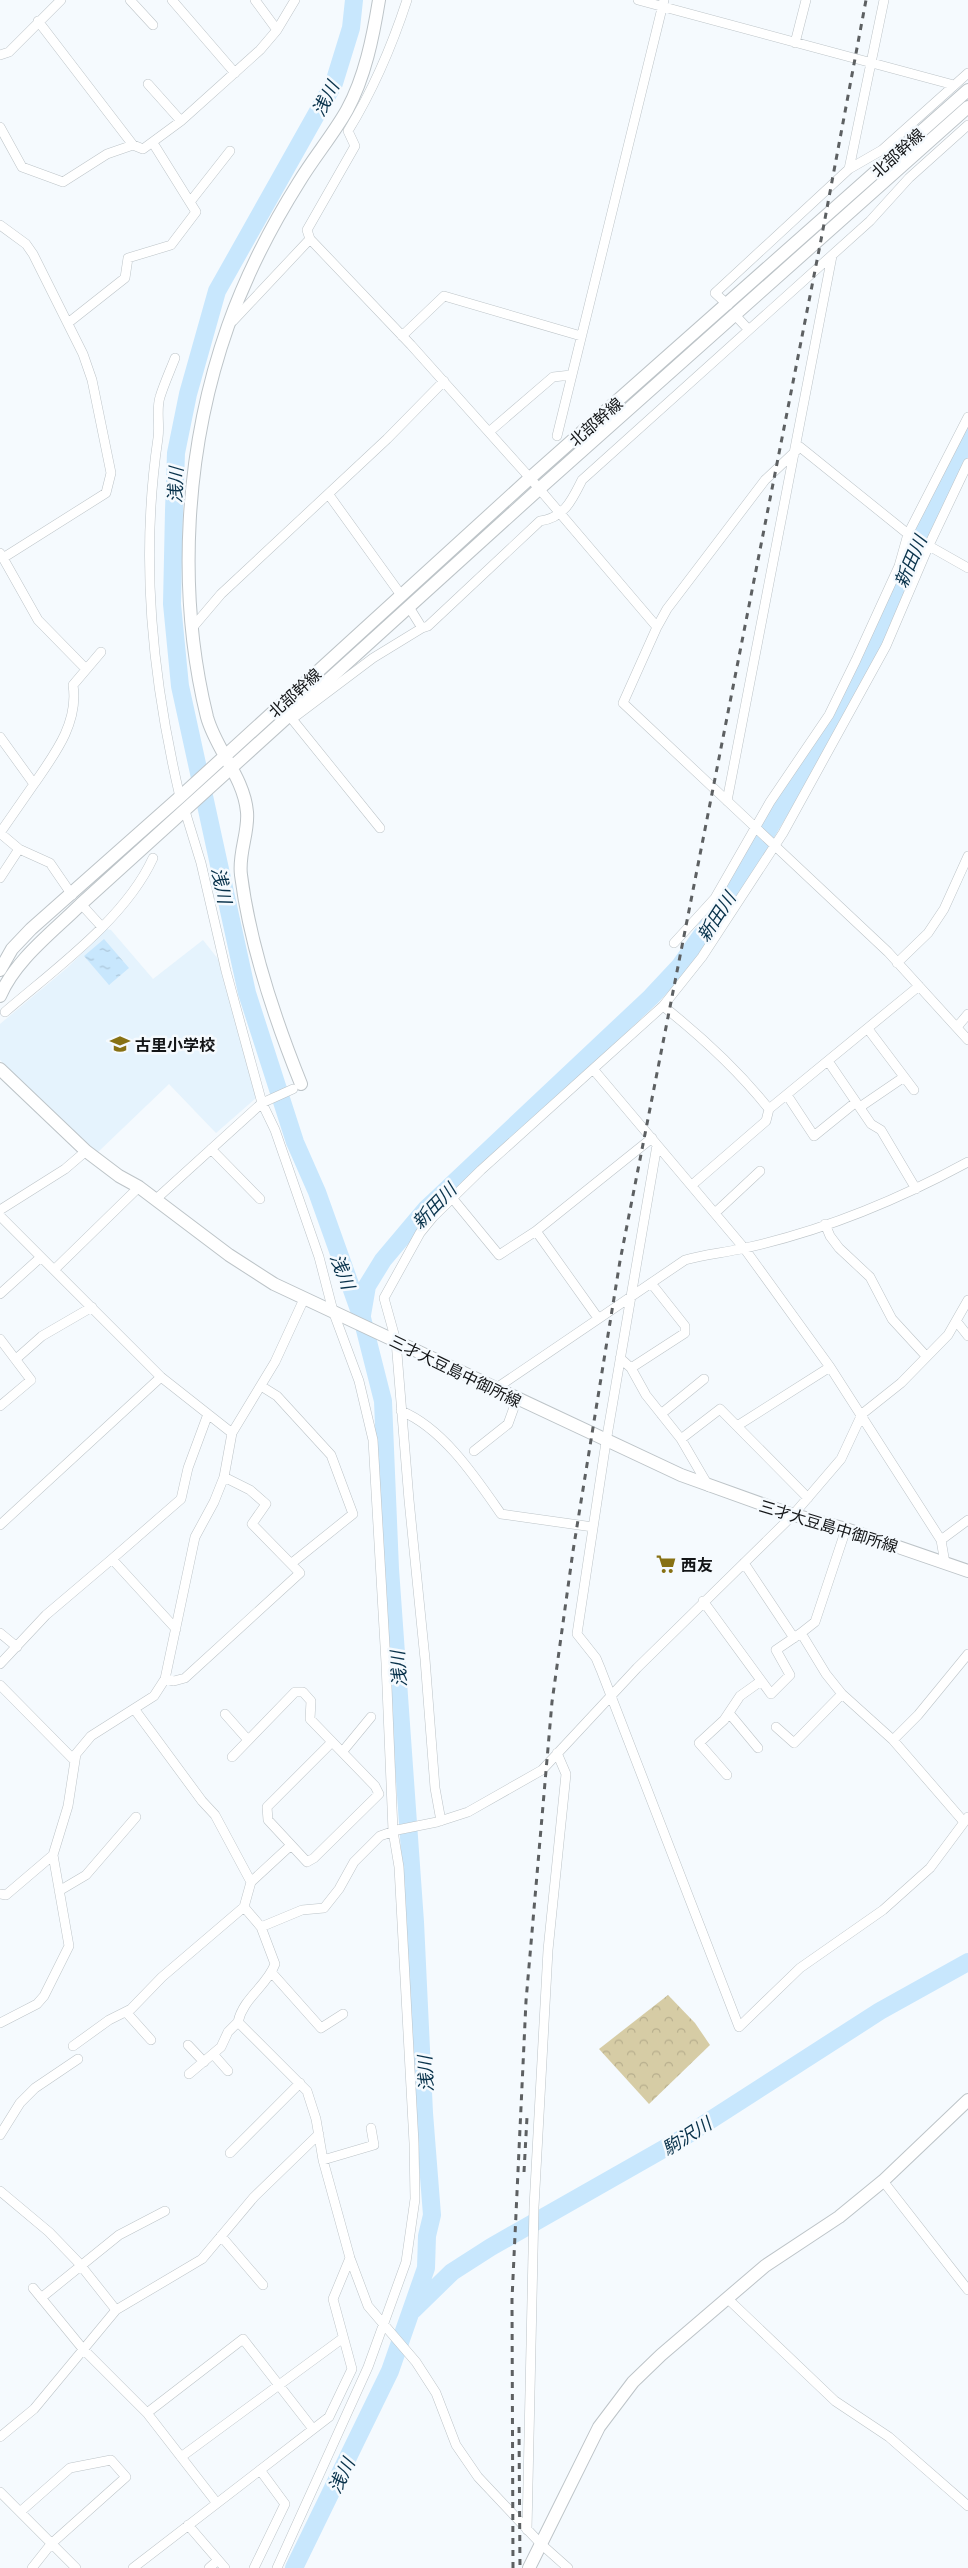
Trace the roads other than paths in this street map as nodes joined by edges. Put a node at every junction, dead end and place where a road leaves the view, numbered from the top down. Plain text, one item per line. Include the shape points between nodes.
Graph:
1 (60, 0) edge
2 (130, 0) edge
3 (172, 0) edge
4 (255, 0) edge
5 (295, 0) edge
6 (379, 0) edge
7 (407, 0) edge
8 (638, 0) edge
9 (806, 0) edge
10 (884, 0) edge
11 (663, 4) edge
12 (38, 21) junction
13 (153, 25) dead end
14 (277, 30) junction
15 (795, 43) junction
16 (0, 55) edge
17 (871, 63) junction
18 (235, 73) junction
19 (968, 73) edge
20 (148, 84) dead end
21 (954, 85) junction
22 (968, 90) edge
23 (354, 93) junction
24 (368, 98) junction
25 (968, 107) edge
26 (181, 120) junction
27 (968, 125) edge
28 (0, 127) edge
29 (153, 143) junction
30 (133, 145) junction
31 (230, 151) dead end
32 (850, 169) junction
33 (190, 202) junction
34 (0, 225) edge
35 (310, 239) junction
36 (832, 256) junction
37 (731, 310) junction
38 (68, 323) junction
39 (229, 325) junction
40 (748, 329) junction
41 (402, 336) junction
42 (581, 336) junction
43 (175, 358) dead end
44 (572, 375) junction
45 (444, 381) junction
46 (968, 417) edge
47 (489, 432) junction
48 (557, 436) dead end
49 (796, 453) junction
50 (968, 463) edge
51 (530, 478) junction
52 (540, 489) junction
53 (329, 495) junction
54 (562, 513) junction
55 (911, 536) junction
56 (926, 544) junction
57 (1, 556) edge
58 (968, 568) edge
59 (400, 595) junction
60 (409, 607) junction
61 (193, 627) junction
62 (657, 627) junction
63 (422, 628) junction
64 (101, 652) dead end
65 (86, 669) junction
66 (0, 736) edge
67 (224, 755) junction
68 (226, 772) junction
69 (34, 784) junction
70 (185, 792) junction
71 (728, 801) junction
72 (187, 809) junction
73 (380, 828) dead end
74 (758, 830) junction
75 (772, 843) junction
76 (18, 849) junction
77 (968, 856) edge
78 (153, 858) dead end
79 (0, 878) edge
80 (72, 895) junction
81 (81, 904) junction
82 (101, 926) junction
83 (674, 943) dead end
84 (897, 963) junction
85 (0, 970) edge
86 (919, 986) junction
87 (0, 996) edge
88 (663, 1006) junction
89 (5, 1012) dead end
90 (968, 1014) edge
91 (957, 1027) junction
92 (868, 1028) junction
93 (968, 1040) edge
94 (828, 1060) junction
95 (0, 1069) edge
96 (593, 1069) junction
97 (904, 1077) junction
98 (297, 1086) joint
99 (914, 1090) dead end
100 (786, 1095) junction
101 (266, 1102) junction
102 (858, 1105) junction
103 (768, 1110) junction
104 (655, 1141) junction
105 (211, 1149) junction
106 (86, 1150) junction
107 (968, 1162) edge
108 (760, 1171) dead end
109 (692, 1185) junction
110 (248, 1186) junction
111 (140, 1188) junction
112 (916, 1189) junction
113 (240, 1192) dead end
114 (260, 1198) dead end
115 (155, 1200) junction
116 (453, 1200) junction
117 (0, 1210) edge
118 (715, 1213) junction
119 (0, 1216) edge
120 (826, 1224) junction
121 (536, 1231) junction
122 (744, 1248) junction
123 (41, 1257) junction
124 (55, 1269) junction
125 (651, 1283) junction
126 (0, 1294) edge
127 (304, 1298) junction
128 (631, 1298) junction
129 (968, 1300) edge
130 (92, 1307) junction
131 (338, 1313) junction
132 (598, 1318) junction
133 (957, 1322) junction
134 (968, 1336) edge
135 (0, 1339) edge
136 (396, 1341) junction
137 (926, 1356) junction
138 (620, 1358) junction
139 (16, 1359) junction
140 (830, 1367) junction
141 (631, 1368) junction
142 (160, 1377) junction
143 (704, 1379) dead end
144 (261, 1386) junction
145 (495, 1389) junction
146 (517, 1399) junction
147 (0, 1406) edge
148 (401, 1410) junction
149 (208, 1414) junction
150 (661, 1414) junction
151 (862, 1414) junction
152 (737, 1426) junction
153 (232, 1433) junction
154 (681, 1439) junction
155 (606, 1442) junction
156 (474, 1451) dead end
157 (224, 1477) junction
158 (709, 1487) junction
159 (808, 1498) junction
160 (793, 1515) junction
161 (968, 1520) edge
162 (0, 1524) edge
163 (593, 1527) junction
164 (846, 1529) junction
165 (941, 1540) junction
166 (112, 1559) junction
167 (292, 1563) junction
168 (744, 1563) junction
169 (945, 1563) junction
170 (968, 1571) edge
171 (703, 1601) junction
172 (176, 1629) junction
173 (0, 1633) edge
174 (797, 1636) junction
175 (17, 1647) junction
176 (968, 1654) edge
177 (0, 1664) edge
178 (165, 1679) junction
179 (761, 1681) junction
180 (0, 1685) edge
181 (842, 1694) junction
182 (611, 1696) junction
183 (135, 1710) junction
184 (729, 1713) junction
185 (225, 1714) dead end
186 (371, 1717) dead end
187 (776, 1727) dead end
188 (248, 1740) junction
189 (893, 1740) junction
190 (332, 1742) junction
191 (758, 1748) dead end
192 (343, 1751) junction
193 (557, 1753) junction
194 (232, 1757) dead end
195 (74, 1760) junction
196 (726, 1775) dead end
197 (136, 1817) dead end
198 (966, 1819) edge
199 (439, 1821) junction
200 (395, 1830) junction
201 (290, 1846) junction
202 (53, 1855) junction
203 (251, 1882) junction
204 (59, 1891) junction
205 (0, 1894) edge
206 (244, 1906) junction
207 (260, 1927) junction
208 (272, 1973) junction
209 (126, 2012) junction
210 (343, 2014) dead end
211 (238, 2022) junction
212 (0, 2023) edge
213 (151, 2040) dead end
214 (188, 2045) dead end
215 (73, 2046) dead end
216 (213, 2054) junction
217 (78, 2059) dead end
218 (204, 2062) junction
219 (228, 2071) dead end
220 (189, 2074) dead end
221 (300, 2082) junction
222 (968, 2100) edge
223 (371, 2128) dead end
224 (319, 2134) junction
225 (0, 2135) edge
226 (230, 2153) dead end
227 (323, 2160) junction
228 (883, 2181) junction
229 (0, 2191) edge
230 (165, 2211) dead end
231 (222, 2236) junction
232 (350, 2258) junction
233 (80, 2265) junction
234 (263, 2285) dead end
235 (33, 2288) dead end
236 (968, 2290) edge
237 (41, 2298) junction
238 (728, 2299) junction
239 (116, 2310) junction
240 (382, 2324) junction
241 (343, 2338) junction
242 (83, 2349) junction
243 (279, 2384) junction
244 (147, 2413) junction
245 (313, 2429) junction
246 (0, 2437) edge
247 (181, 2457) junction
248 (260, 2470) junction
249 (0, 2492) edge
250 (216, 2502) junction
251 (968, 2506) edge
252 (20, 2512) junction
253 (188, 2525) junction
254 (528, 2530) junction
255 (51, 2544) junction
256 (541, 2544) junction
257 (218, 2560) junction
258 (32, 2568) edge
259 (76, 2568) edge
260 (133, 2568) edge
261 (209, 2568) edge
262 (224, 2568) edge
263 (254, 2568) edge
264 (278, 2568) edge
265 (529, 2568) edge
266 (568, 2568) edge

1 - 12 street
2 - 13 street
3 - 18 street
4 - 14 street
5 - 14 street
6 - 23 street via 361,77
7 - 24 street
8 - 11 street
9 - 15 street
10 - 17 street
11 - 15 street
11 - 42 street
12 - 16 street via 9,52
12 - 30 street
14 - 18 street
15 - 17 street
17 - 21 street
17 - 32 street
18 - 26 street
19 - 21 street
20 - 26 street
21 - 32 street via 882,150
22 - 37 street, 北部幹線
23 - 24 street
23 - 39 street via 287,204 253,269
24 - 35 street via 348,131 355,146 308,230
25 - 37 street, 北部幹線
26 - 29 street
27 - 36 street via 909,178
28 - 30 street via 22,167 63,182 107,154
29 - 30 street via 143,149
29 - 33 street
31 - 33 street
32 - 37 street via 715,292
33 - 38 street via 196,212 171,245 128,258 124,278
34 - 38 street via 26,244
35 - 39 street
35 - 41 street
36 - 40 street
36 - 49 street
37 - 40 street
37 - 51 street, 北部幹線
37 - 52 street, 北部幹線
38 - 57 street via 89,371 101,419 111,473 106,493
39 - 61 street via 196,456 189,519
40 - 54 street via 582,480
41 - 42 street via 444,296
41 - 45 street
42 - 44 street
43 - 70 street via 159,399 160,428 149,518 150,606 157,681
44 - 47 street via 553,377
44 - 48 street
45 - 47 street
45 - 53 street
46 - 55 street
47 - 51 street
49 - 55 street via 800,447
49 - 62 street via 764,480 667,609
49 - 71 street
50 - 56 street
51 - 52 street
51 - 59 street, 北部幹線
52 - 54 street
52 - 60 street, 北部幹線
53 - 59 street
53 - 61 street via 221,594
54 - 62 street
54 - 63 street via 552,520 540,521 441,616
55 - 56 street
55 - 74 street via 833,707 770,802
56 - 58 street
56 - 75 street via 886,646
57 - 65 street via 38,620
59 - 67 street, 北部幹線
60 - 63 street
60 - 68 street, 北部幹線
61 - 67 street via 207,715 212,734
62 - 71 street via 623,703
63 - 73 street via 373,658 292,719
64 - 65 street
65 - 69 street via 73,685 71,724
66 - 69 street
67 - 68 street
67 - 70 street, 北部幹線
68 - 72 street, 北部幹線
68 - 98 street via 240,787 247,812 240,872 258,954
69 - 76 street via 0,833
70 - 80 street
71 - 74 street
72 - 81 street
72 - 101 street via 226,971
74 - 75 street
74 - 83 street via 714,898
75 - 84 street
75 - 88 street via 702,957
76 - 79 street
76 - 80 street via 50,863
77 - 84 street via 944,909 928,933
78 - 82 street via 146,874
80 - 85 street via 20,939
81 - 82 street
81 - 87 street via 18,966
82 - 89 street
84 - 86 street
86 - 91 street
86 - 92 street
88 - 96 street
88 - 103 street via 699,1035 747,1082
90 - 91 street
91 - 93 street
92 - 94 street
92 - 97 street
94 - 100 street
94 - 102 street
95 - 106 street, 三才大豆島中御所線
96 - 104 street
96 - 116 street via 481,1170
97 - 99 street
97 - 102 street
98 - 101 street
100 - 102 street via 814,1136
100 - 103 street
101 - 105 street
101 - 131 street
102 - 112 street via 871,1124 881,1130
103 - 109 street via 766,1121
104 - 109 street
104 - 121 street
104 - 128 street
105 - 110 street
105 - 115 street
106 - 111 street, 三才大豆島中御所線
106 - 117 street via 65,1169
107 - 112 street
108 - 118 street
109 - 118 street
110 - 113 street
110 - 114 street
111 - 115 street, 三才大豆島中御所線
111 - 124 street
112 - 120 street
115 - 127 street, 三才大豆島中御所線 via 229,1255 274,1284
116 - 121 street via 499,1255
116 - 136 street via 420,1233 384,1298
118 - 122 street
119 - 123 street
120 - 122 street
120 - 137 street via 839,1248 870,1277 892,1319
121 - 132 street
122 - 125 street via 685,1260
122 - 140 street
123 - 124 street
123 - 126 street
124 - 130 street
125 - 128 street
125 - 141 street via 685,1326 685,1333
127 - 131 street, 三才大豆島中御所線
127 - 144 street
128 - 132 street
128 - 138 street
129 - 133 street
130 - 139 street via 42,1336
130 - 142 street
131 - 136 street, 三才大豆島中御所線
131 - 200 street via 373,1440
132 - 145 street
133 - 134 street
133 - 137 street
135 - 139 street
136 - 145 street, 三才大豆島中御所線
136 - 148 street
137 - 151 street via 901,1383
138 - 141 street
138 - 155 street
139 - 147 street via 32,1380
140 - 151 street
140 - 152 street
141 - 150 street
142 - 149 street
142 - 162 street
143 - 150 street
144 - 153 street
144 - 167 street via 277,1396 331,1455 353,1514
145 - 146 street, 三才大豆島中御所線
146 - 155 street, 三才大豆島中御所線
146 - 156 street via 508,1424
148 - 163 street via 434,1431 475,1476 501,1514
148 - 199 street
149 - 153 street
149 - 166 street via 188,1468 181,1499
150 - 154 street
151 - 159 street via 841,1459
151 - 165 street
152 - 154 street via 720,1409
152 - 159 street
153 - 157 street
154 - 158 street
155 - 158 street, 三才大豆島中御所線
155 - 163 street
157 - 167 street via 250,1490 266,1504 252,1524
157 - 172 street via 195,1537
158 - 160 street, 三才大豆島中御所線
159 - 160 street
160 - 164 street, 三才大豆島中御所線
160 - 168 street
161 - 165 street
163 - 182 street via 577,1634 596,1658
164 - 169 street, 三才大豆島中御所線
164 - 174 street via 815,1622
165 - 169 street
166 - 172 street
166 - 175 street via 46,1615
167 - 178 street via 300,1573 185,1678
168 - 171 street
168 - 174 street
169 - 170 street, 三才大豆島中御所線
171 - 179 street
171 - 182 street
172 - 178 street
173 - 175 street
174 - 179 street via 776,1650 790,1675 771,1694
174 - 181 street
175 - 177 street
176 - 189 street
178 - 183 street via 154,1696
179 - 184 street via 740,1696
180 - 195 street
181 - 187 street via 794,1743
181 - 189 street
182 - 193 street
182 - 198 street via 739,2027 800,1968 883,1910 930,1868
183 - 195 street via 91,1736
183 - 203 street via 215,1815
184 - 191 street
184 - 196 street via 699,1742
185 - 188 street
186 - 192 street
188 - 190 street via 294,1692 304,1692 311,1701 310,1719
188 - 194 street
189 - 198 street
190 - 192 street
190 - 201 street via 267,1807 268,1820
192 - 201 street via 380,1794 314,1858 307,1862
193 - 199 street via 542,1770 477,1808
193 - 254 street via 566,1774 548,1950 534,2207
195 - 202 street via 68,1806
197 - 204 street via 86,1875
199 - 200 street
200 - 207 street via 380,1836 354,1862 339,1890 324,1908 302,1910
200 - 240 street via 415,2199 406,2262
201 - 203 street
202 - 204 street
202 - 205 street via 6,1895
203 - 206 street
204 - 212 street via 69,1946 37,2004
206 - 207 street
206 - 209 street
207 - 208 street via 275,1964
208 - 210 street via 321,2028
208 - 211 street via 240,2010
209 - 213 street
209 - 215 street
211 - 216 street via 228,2032 221,2048
211 - 221 street
214 - 218 street
216 - 218 street
216 - 219 street
217 - 225 street via 35,2088 20,2103
218 - 220 street
221 - 224 street via 307,2092
221 - 226 street
222 - 228 street
223 - 227 street via 374,2145
224 - 227 street
224 - 231 street via 254,2197
227 - 232 street
228 - 236 street
228 - 238 street via 839,2217 764,2266
229 - 233 street via 49,2232
230 - 233 street via 119,2235
231 - 234 street
231 - 239 street via 202,2259
232 - 240 street via 368,2306
232 - 241 street via 333,2300
233 - 237 street
233 - 239 street
235 - 237 street
237 - 242 street
238 - 251 street via 830,2397 889,2437
238 - 256 street via 660,2355 633,2382 599,2427
239 - 242 street
240 - 254 street via 416,2362 436,2393 456,2445 467,2463
240 - 264 street via 368,2367
241 - 243 street
241 - 245 street via 352,2369 329,2417
242 - 244 street
242 - 246 street via 34,2409
243 - 244 street via 243,2339
243 - 245 street
243 - 247 street
244 - 247 street
245 - 248 street
247 - 250 street
248 - 250 street
248 - 263 street via 285,2504
249 - 252 street
250 - 253 street
252 - 255 street
252 - 255 street via 70,2468 111,2460 126,2476
253 - 257 street
253 - 260 street
254 - 256 street
255 - 258 street
255 - 259 street
256 - 265 street
256 - 266 street
257 - 261 street
257 - 262 street

